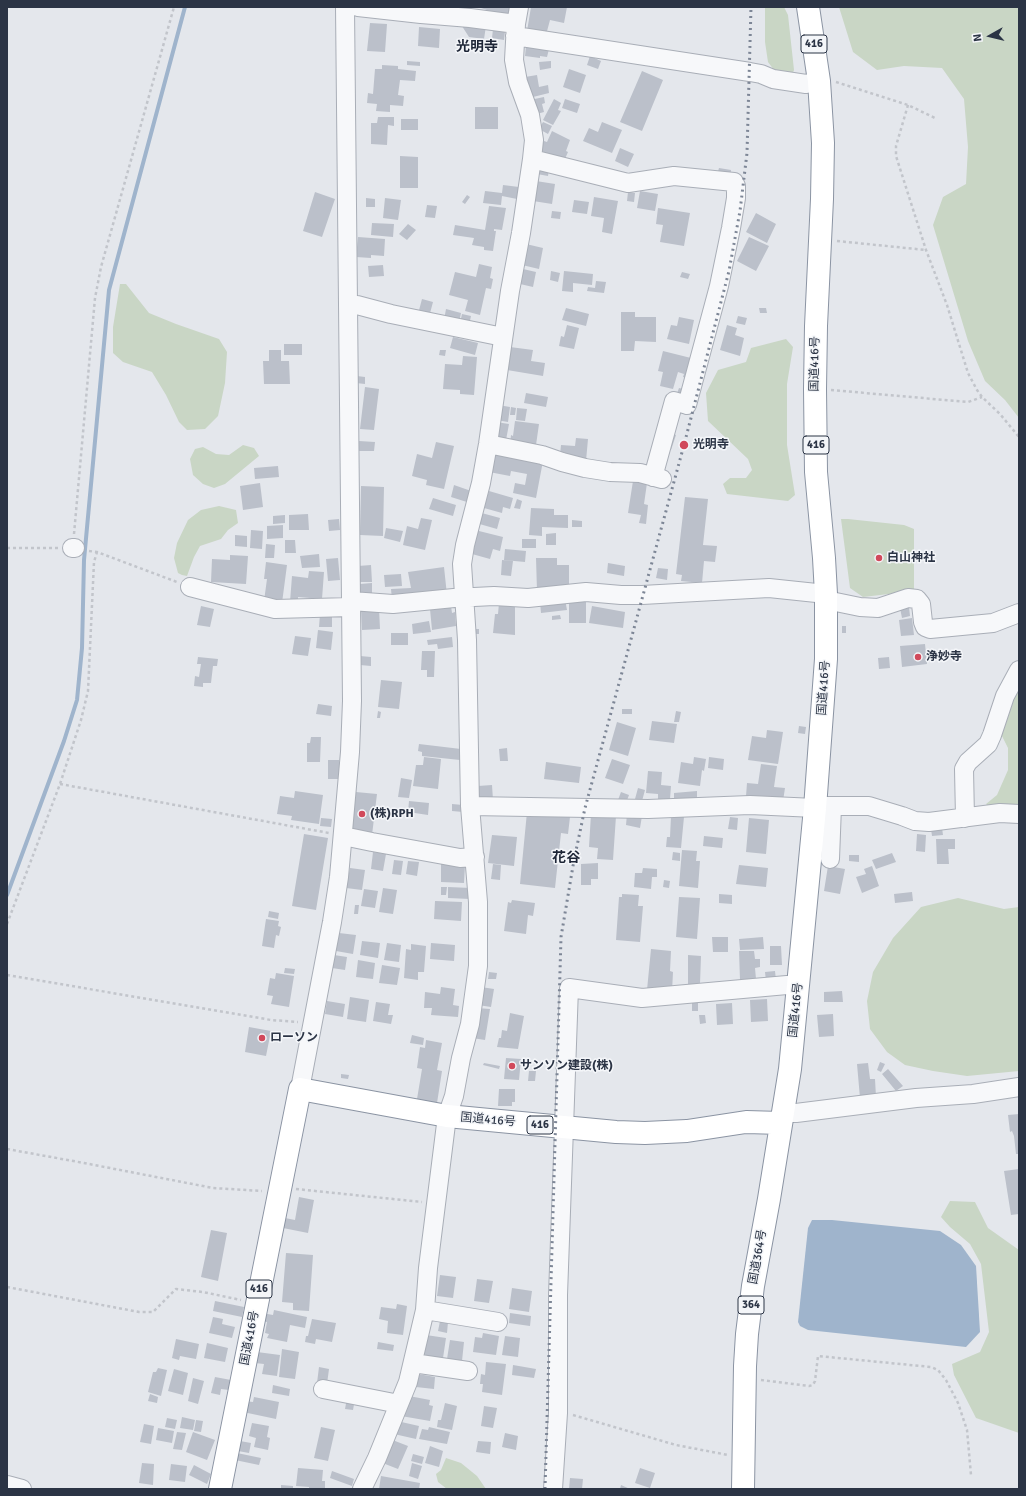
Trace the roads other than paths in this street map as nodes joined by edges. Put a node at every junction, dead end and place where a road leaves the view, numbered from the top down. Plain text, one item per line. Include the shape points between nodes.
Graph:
1 (345, 7) edge
2 (358, 7) edge
3 (808, 7) edge
4 (517, 22) edge
5 (819, 82) junction
6 (532, 160) junction
7 (348, 305) junction
8 (503, 337) junction
9 (488, 444) junction
10 (190, 587) road end
11 (826, 597) junction
12 (464, 598) junction
13 (351, 604) junction
14 (1019, 613) edge
15 (1019, 670) edge
16 (470, 806) junction
17 (821, 807) junction
18 (1019, 814) edge
19 (965, 818) junction
20 (343, 836) junction
21 (475, 858) junction
22 (830, 859) dead end
23 (799, 986) junction
24 (1019, 1087) edge
25 (300, 1090) junction
26 (447, 1116) junction
27 (782, 1118) junction
28 (564, 1127) junction
29 (425, 1310) junction
30 (498, 1322) dead end
31 (413, 1363) junction
32 (468, 1371) dead end
33 (323, 1389) dead end
34 (399, 1404) junction
35 (7, 1485) edge
36 (22, 1489) edge
37 (220, 1489) edge
38 (362, 1489) edge
39 (553, 1489) edge
40 (743, 1489) edge

1 - 7 street
2 - 4 street
3 - 5 highway, 国道416号 / 416
4 - 5 street via 773,79 806,84
4 - 6 street via 514,60 518,82 530,115 534,140
5 - 11 highway, 国道416号 / 416 via 823,143 816,326 816,472
6 - 8 street
6 - 9 street via 628,183 674,176 734,182 736,198 719,286 687,405 674,401 658,478 640,473 585,468 542,455
7 - 8 street
7 - 13 street
8 - 9 street
9 - 12 street via 462,564
10 - 13 street via 275,609
11 - 12 street via 769,588 621,596 586,592 528,598
11 - 14 street via 860,607 878,608 908,598 917,599 921,604 925,627 930,629 993,623
11 - 17 highway, 国道416号 / 416
12 - 13 street via 393,604
12 - 16 street
13 - 20 street via 352,701
15 - 19 street via 1005,696 988,744 964,768
16 - 17 street via 648,809 750,805
16 - 21 street
17 - 19 street via 869,806 915,821
17 - 22 street
17 - 23 highway, 国道416号 / 416
18 - 19 street via 1000,813
20 - 21 street
20 - 25 street via 332,922
21 - 26 street via 478,966 470,1024
23 - 27 highway, 国道416号 / 416
23 - 28 street via 642,998 569,988
24 - 27 street via 796,1113
25 - 26 highway, 国道416号 / 416
25 - 37 highway, 国道416号 / 416
26 - 28 highway, 国道416号 / 416
26 - 29 street
27 - 28 highway, 国道416号 / 416 via 687,1131 645,1133
27 - 40 highway, 国道364号 / 364 via 747,1334
28 - 39 street via 558,1295 558,1413
29 - 30 street
29 - 31 street
31 - 32 street
31 - 34 street
33 - 34 street
34 - 38 street
35 - 36 street

